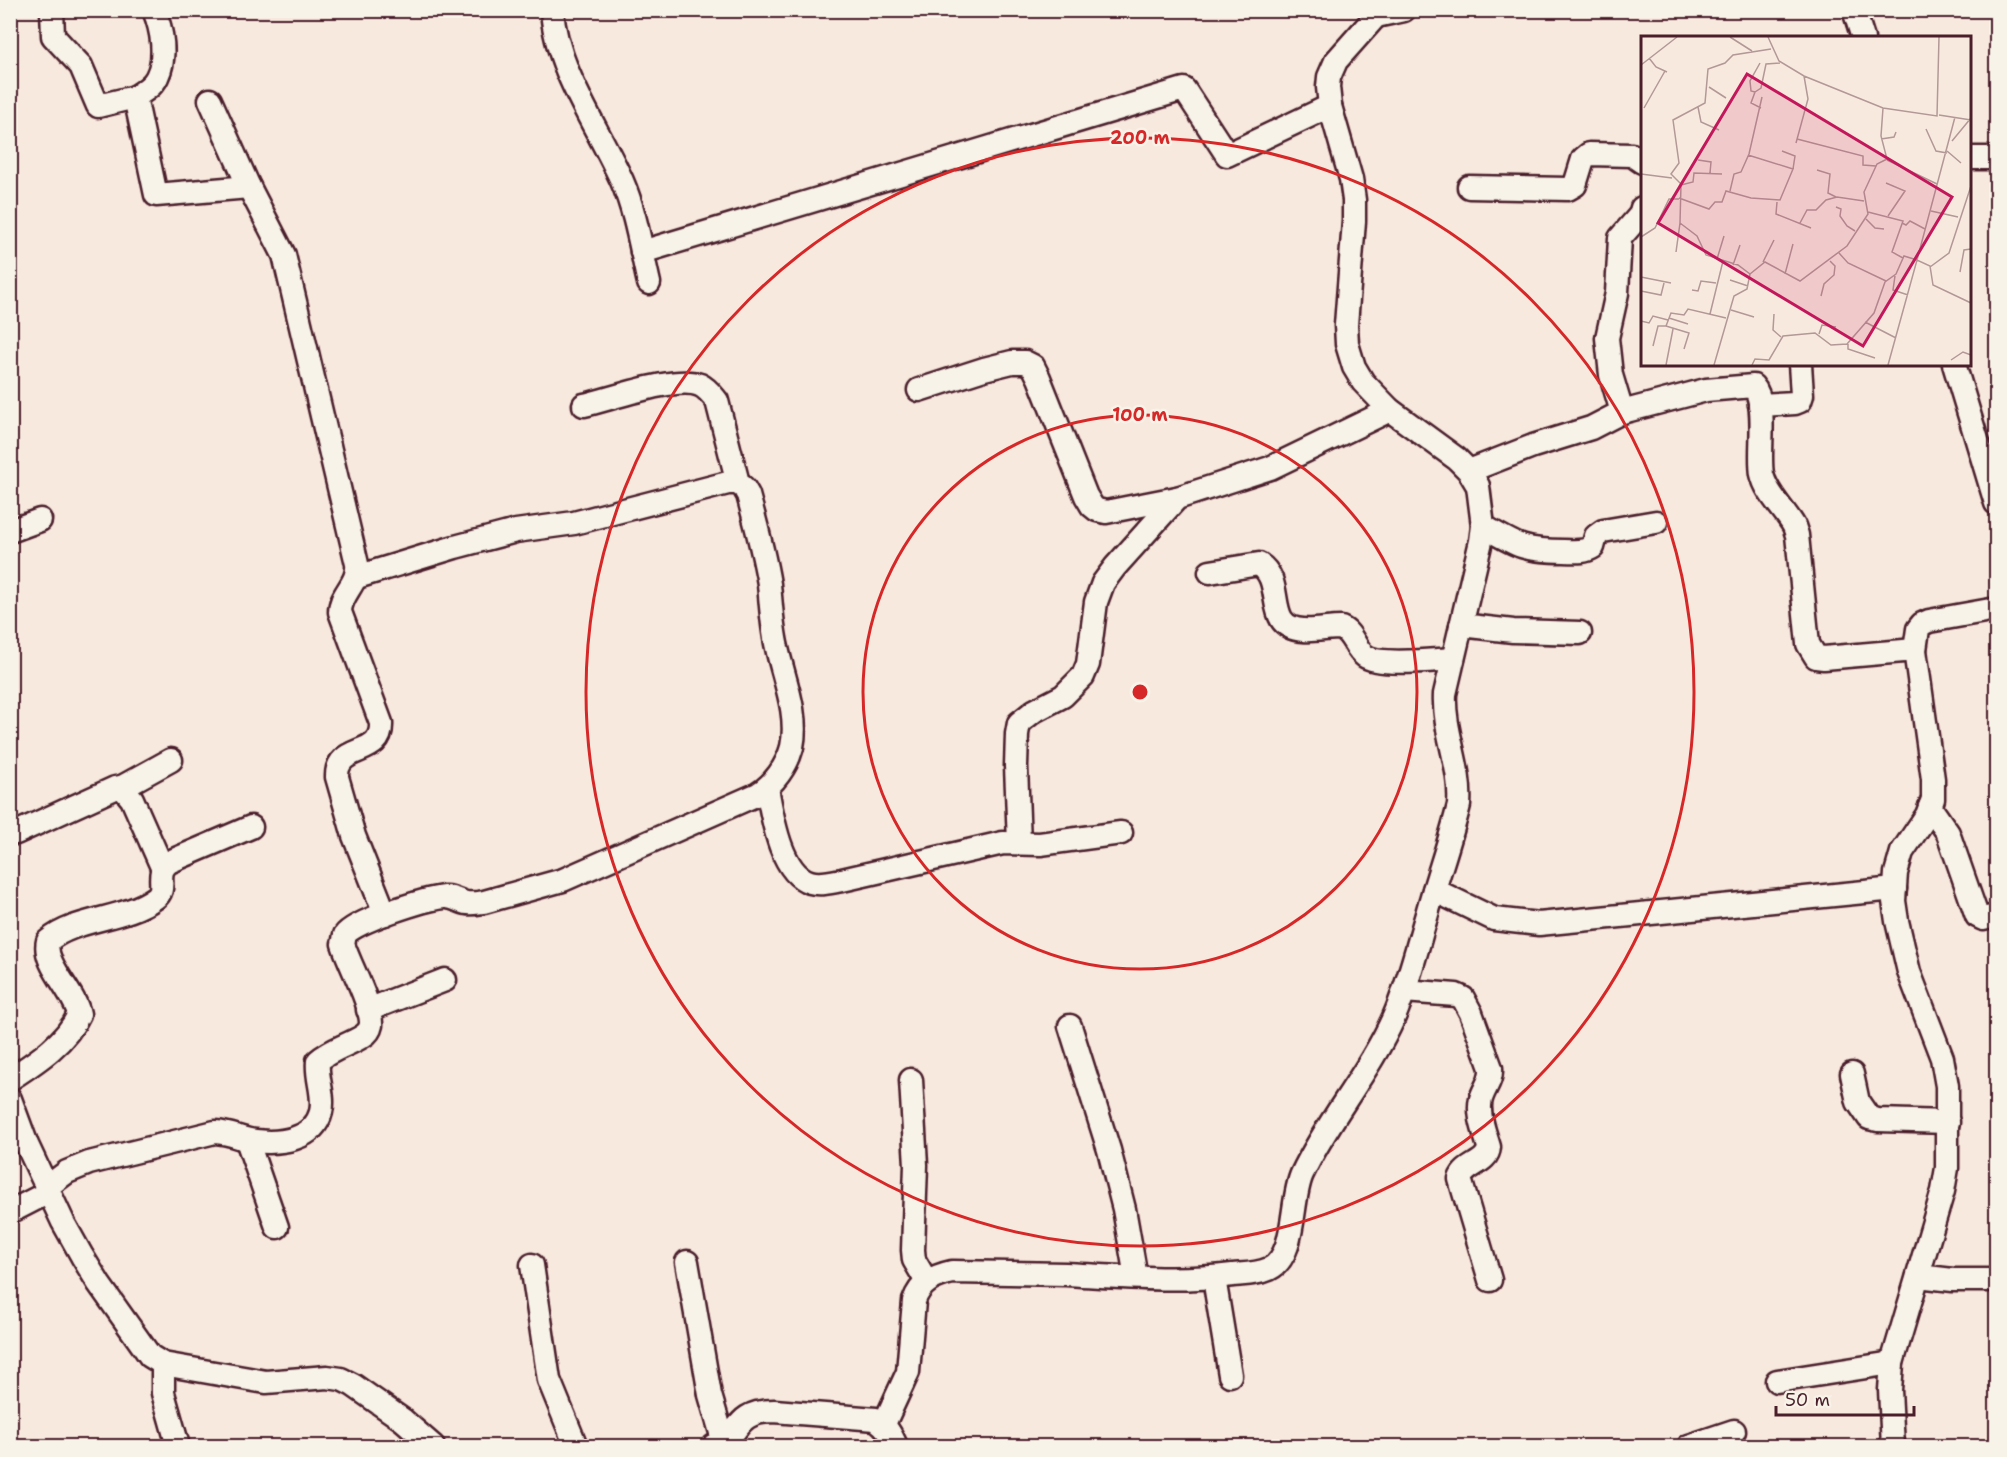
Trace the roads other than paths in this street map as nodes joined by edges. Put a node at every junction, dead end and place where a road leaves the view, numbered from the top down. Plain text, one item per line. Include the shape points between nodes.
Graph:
1 (52, 10) edge
2 (154, 10) edge
3 (552, 10) edge
4 (1404, 10) edge
5 (1854, 10) edge
6 (1375, 13) edge
7 (1862, 36) edge
8 (135, 97) junction
9 (210, 100) dead end
10 (1330, 106) junction
11 (1971, 158) edge
12 (1996, 158) edge
13 (1641, 161) edge
14 (249, 187) junction
15 (1469, 187) dead end
16 (1641, 212) edge
17 (642, 252) junction
18 (649, 283) dead end
19 (1800, 366) edge
20 (1955, 366) edge
21 (919, 390) dead end
22 (584, 405) dead end
23 (1760, 405) junction
24 (1390, 410) junction
25 (1622, 412) junction
26 (1469, 471) junction
27 (738, 483) junction
28 (1177, 498) junction
29 (1996, 503) edge
30 (40, 520) dead end
31 (1656, 522) dead end
32 (1483, 526) junction
33 (10, 531) edge
34 (1210, 572) dead end
35 (357, 577) junction
36 (1996, 609) edge
37 (1461, 625) junction
38 (1580, 633) dead end
39 (1915, 650) junction
40 (1453, 659) junction
41 (171, 760) dead end
42 (122, 787) junction
43 (767, 788) junction
44 (1930, 807) junction
45 (251, 827) dead end
46 (1121, 832) dead end
47 (16, 833) dead end
48 (1019, 843) junction
49 (162, 867) junction
50 (1895, 889) junction
51 (1434, 890) junction
52 (386, 914) junction
53 (1996, 916) edge
54 (445, 980) dead end
55 (1404, 990) junction
56 (368, 1010) junction
57 (1070, 1026) dead end
58 (1851, 1074) dead end
59 (10, 1079) edge
60 (911, 1080) dead end
61 (10, 1099) edge
62 (1948, 1122) junction
63 (247, 1140) junction
64 (48, 1190) junction
65 (10, 1212) edge
66 (277, 1227) dead end
67 (687, 1262) dead end
68 (532, 1265) dead end
69 (1918, 1276) junction
70 (1136, 1277) junction
71 (1214, 1278) junction
72 (1491, 1280) dead end
73 (1996, 1280) edge
74 (927, 1282) junction
75 (1892, 1363) junction
76 (163, 1364) junction
77 (1230, 1375) dead end
78 (1777, 1381) dead end
79 (884, 1424) junction
80 (1734, 1431) dead end
81 (719, 1445) edge
82 (178, 1446) edge
83 (433, 1446) edge
84 (576, 1446) edge
85 (896, 1446) edge
86 (1689, 1446) edge
87 (1893, 1446) edge

1 - 8 street via 53,36 81,66 98,106
2 - 8 street via 162,44 161,65 156,79
3 - 17 street via 562,58 622,181
4 - 6 street
5 - 7 street
6 - 10 street via 1336,61 1329,77
8 - 14 street via 156,195
9 - 14 street
10 - 17 street via 1227,155 1184,89
10 - 24 street via 1354,200 1347,344 1363,382
11 - 12 street
13 - 15 street via 1632,155 1589,154 1583,159 1575,186 1568,189
14 - 35 street via 284,255
16 - 25 street via 1620,238 1617,293 1607,338 1611,375
17 - 18 street
19 - 23 street via 1800,401
20 - 29 street
21 - 28 street via 984,369 1025,362 1033,366 1039,378 1092,506 1106,512
22 - 27 street via 682,382 699,385 717,401
23 - 25 street via 1756,389 1748,386 1706,390
23 - 39 street via 1763,477 1794,526 1811,652 1824,658
24 - 26 street
24 - 28 street via 1270,468
25 - 26 street via 1591,428
26 - 32 street via 1478,486
27 - 35 street via 574,523 516,531
27 - 43 street via 748,495 761,543 793,724 792,747 785,765
28 - 48 street via 1103,584 1096,602 1083,676 1063,696 1019,723
30 - 33 street
31 - 32 street via 1603,531 1586,551 1526,549
32 - 37 street
34 - 40 street via 1259,564 1273,580 1282,622 1301,630 1347,630 1365,657 1410,662
35 - 52 street via 340,604 340,612 382,732 370,746 339,762 337,777 354,836
36 - 39 street via 1922,624
37 - 38 street
37 - 40 street
39 - 44 street via 1933,779
40 - 51 street via 1444,706 1458,772 1459,805
41 - 42 street
42 - 47 street
42 - 49 street via 132,799
43 - 48 street via 779,843 796,873 810,882 823,884 1003,843
43 - 52 street via 563,879 484,902 445,897
44 - 50 street via 1902,852
44 - 53 street via 1948,834 1977,916
45 - 49 street
46 - 48 street via 1040,844
49 - 59 street via 160,894 154,899 63,931 48,941 47,954 79,1014 58,1042
50 - 51 street via 1539,924 1494,919
50 - 62 street via 1897,921 1909,972 1942,1058
51 - 55 street
52 - 56 street via 359,924 345,936 348,959
54 - 56 street
55 - 71 street via 1378,1048 1300,1178 1284,1255 1269,1269
55 - 72 street via 1463,998 1491,1068 1480,1106 1489,1153 1462,1172 1460,1179
56 - 63 street via 369,1030 318,1061 321,1114 307,1133 273,1142
57 - 70 street via 1109,1150
58 - 62 street via 1858,1102 1869,1118
60 - 74 street via 916,1165 913,1250 914,1260
61 - 64 street
62 - 69 street via 1943,1191
63 - 64 street via 215,1132 89,1163 67,1172
63 - 66 street
64 - 65 street
64 - 76 street via 99,1284 150,1356
67 - 81 street
68 - 84 street via 549,1380
69 - 73 street
69 - 75 street
70 - 71 street
70 - 74 street via 952,1272
71 - 77 street
74 - 79 street via 917,1291 914,1301 908,1372
75 - 78 street
75 - 87 street
76 - 82 street via 163,1393
76 - 83 street via 266,1382 341,1378 403,1420
79 - 81 street via 876,1419 760,1411 747,1416
79 - 85 street
80 - 86 street

